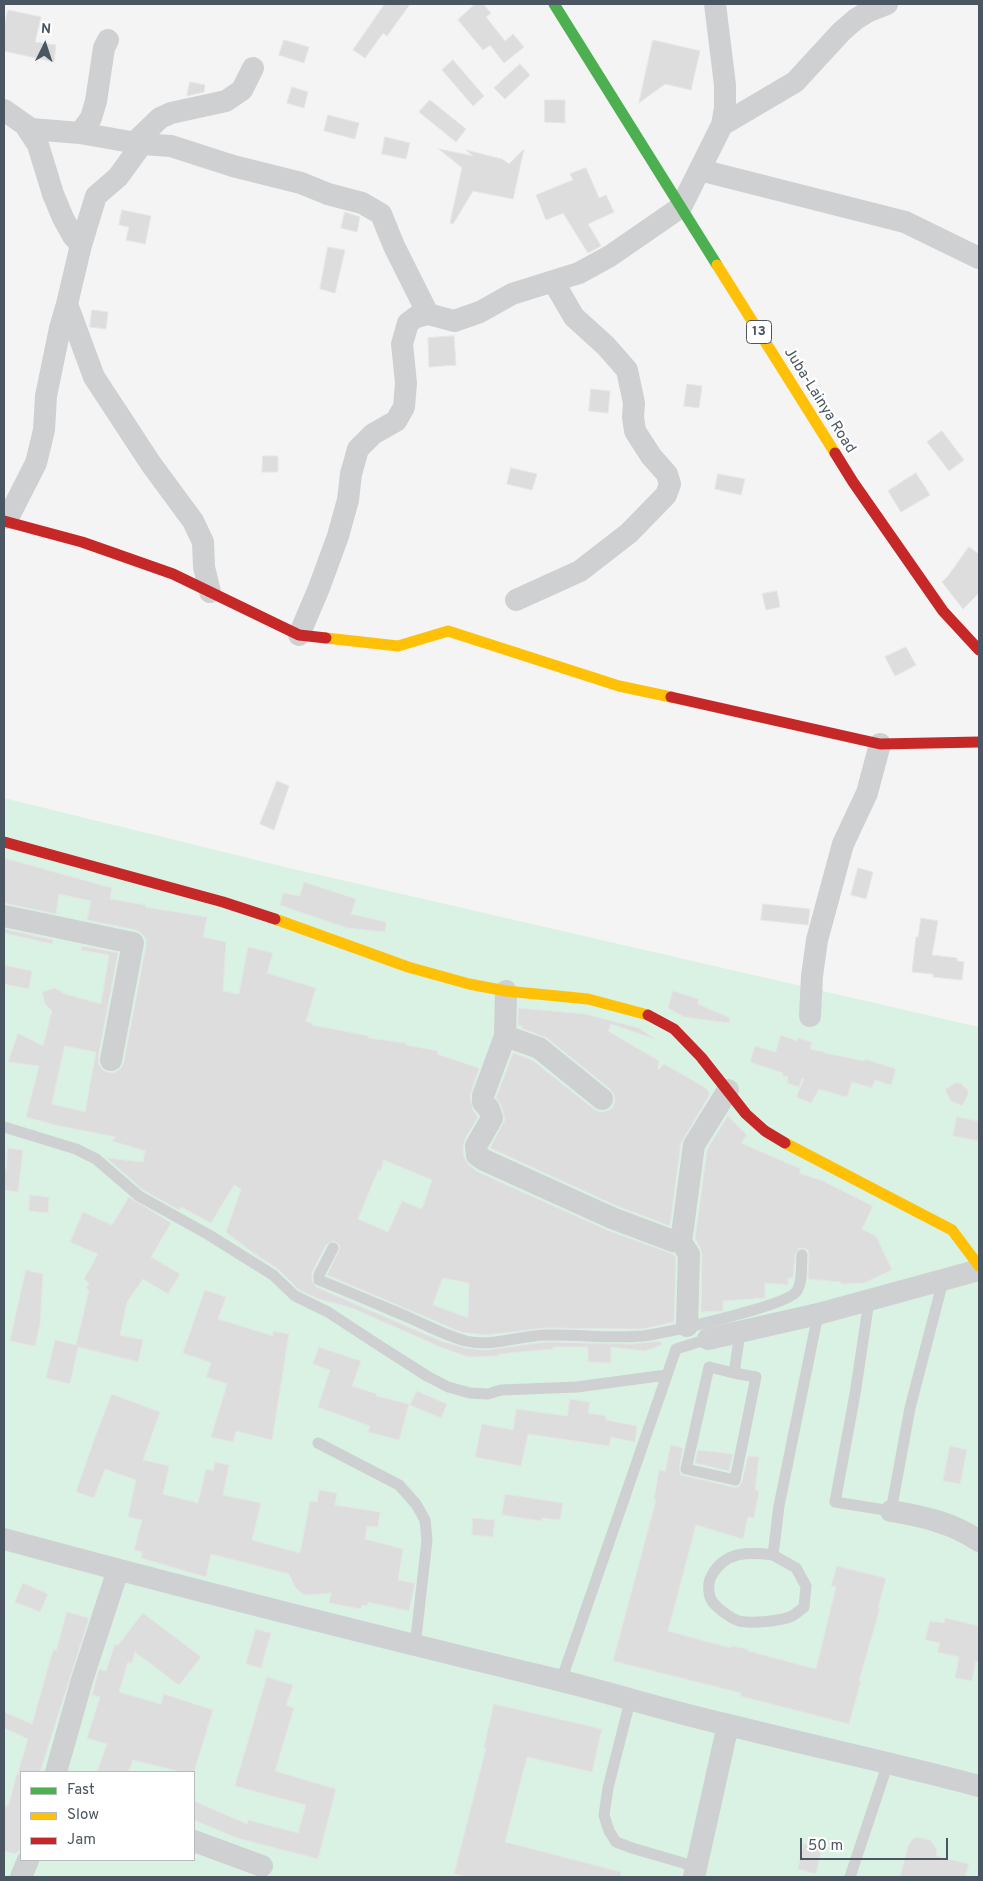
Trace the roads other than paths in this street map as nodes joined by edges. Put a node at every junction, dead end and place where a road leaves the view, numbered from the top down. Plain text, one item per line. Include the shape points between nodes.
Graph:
1 (554, 4) edge
2 (715, 4) edge
3 (888, 4) edge
4 (108, 40) dead end
5 (253, 68) dead end
6 (4, 110) edge
7 (722, 125) junction
8 (25, 126) junction
9 (80, 133) junction
10 (138, 144) junction
11 (700, 170) junction
12 (681, 208) junction
13 (81, 245) junction
14 (975, 250) edge
15 (553, 281) junction
16 (67, 304) junction
17 (428, 314) junction
18 (6, 520) edge
19 (210, 592) junction
20 (516, 600) dead end
21 (299, 635) junction
22 (976, 645) edge
23 (979, 742) edge
24 (880, 744) junction
25 (4, 842) edge
26 (4, 916) edge
27 (506, 991) junction
28 (810, 1016) dead end
29 (505, 1036) junction
30 (111, 1060) dead end
31 (728, 1090) junction
32 (602, 1099) dead end
33 (4, 1127) edge
34 (680, 1242) junction
35 (333, 1248) dead end
36 (802, 1255) dead end
37 (979, 1266) edge
38 (979, 1270) edge
39 (943, 1280) junction
40 (869, 1301) junction
41 (818, 1314) junction
42 (687, 1326) junction
43 (740, 1333) junction
44 (708, 1339) joint
45 (734, 1373) junction
46 (666, 1375) junction
47 (318, 1443) dead end
48 (891, 1511) junction
49 (4, 1539) edge
50 (979, 1541) edge
51 (773, 1555) junction
52 (118, 1570) junction
53 (415, 1646) junction
54 (561, 1681) junction
55 (630, 1700) junction
56 (728, 1725) junction
57 (888, 1762) junction
58 (56, 1771) edge
59 (979, 1786) edge
60 (195, 1841) edge
61 (28, 1861) edge
62 (262, 1866) dead end
63 (695, 1872) edge
64 (21, 1877) edge
65 (850, 1877) edge

1 - 12 street, Juba-Lainya Road / 13
2 - 7 street via 725,84
3 - 7 street via 869,11 849,25 795,82
4 - 9 street via 92,118
5 - 10 street via 242,90 226,101 160,118
6 - 8 street
7 - 11 street
8 - 9 street via 30,130
8 - 13 street via 38,145 63,218
9 - 10 street
10 - 13 street via 118,177 96,196
10 - 17 street via 171,146 301,183 362,203 381,214
11 - 12 street
11 - 14 street via 905,222
12 - 15 street via 610,256 579,273
12 - 22 street, Juba-Lainya Road / 13 via 852,482 944,611
13 - 16 street
15 - 17 street via 512,294 480,312 454,320
15 - 20 street via 574,317 627,370 634,402 635,431 667,474 670,484 666,495 629,533 580,571
16 - 18 street via 46,396 44,430 36,463
16 - 19 street via 94,377 193,521 203,542
17 - 21 street via 408,322 402,344 406,383 404,407 396,421 373,434 358,449 338,536
18 - 19 street via 173,574
19 - 21 street
21 - 24 street via 398,646 448,631 619,686
23 - 24 street
24 - 28 street via 867,793 843,844 817,940
25 - 27 street via 223,902 322,934 408,967
26 - 30 street via 133,942
27 - 29 street
27 - 31 street via 588,999 645,1013 674,1029
29 - 32 street via 539,1048
29 - 34 street via 484,1092 483,1102 492,1118 476,1146 477,1155 612,1218
31 - 34 street via 694,1145
31 - 37 street via 746,1114 765,1131 952,1230
33 - 46 lane via 76,1148 96,1159 138,1196 274,1275 295,1296 328,1312 448,1387 488,1394 501,1390 577,1387
34 - 42 street via 689,1254
35 - 42 lane via 318,1280 467,1341 497,1342 544,1335 644,1336
36 - 42 lane via 796,1292 785,1299
38 - 39 street
39 - 40 street
39 - 48 lane via 910,1408
40 - 41 street
40 - 48 lane via 835,1502
41 - 43 street
41 - 51 lane via 779,1506
43 - 44 street
43 - 45 lane
44 - 46 lane via 676,1349
45 - 45 lane via 756,1377 735,1480 686,1469 709,1367
46 - 54 lane
47 - 53 lane via 399,1485 425,1520 427,1540
48 - 50 street via 923,1516 965,1531
49 - 52 street
51 - 51 lane via 796,1568 806,1586 804,1606 792,1616 768,1622 739,1621 721,1610 710,1598 708,1581 717,1565 733,1556 754,1552
52 - 53 street
52 - 58 street
53 - 54 street
54 - 55 street
55 - 56 street
55 - 63 lane via 608,1788 604,1815 609,1831 616,1842
56 - 57 street
56 - 63 street
57 - 59 street
57 - 65 lane
60 - 62 street
61 - 64 street

